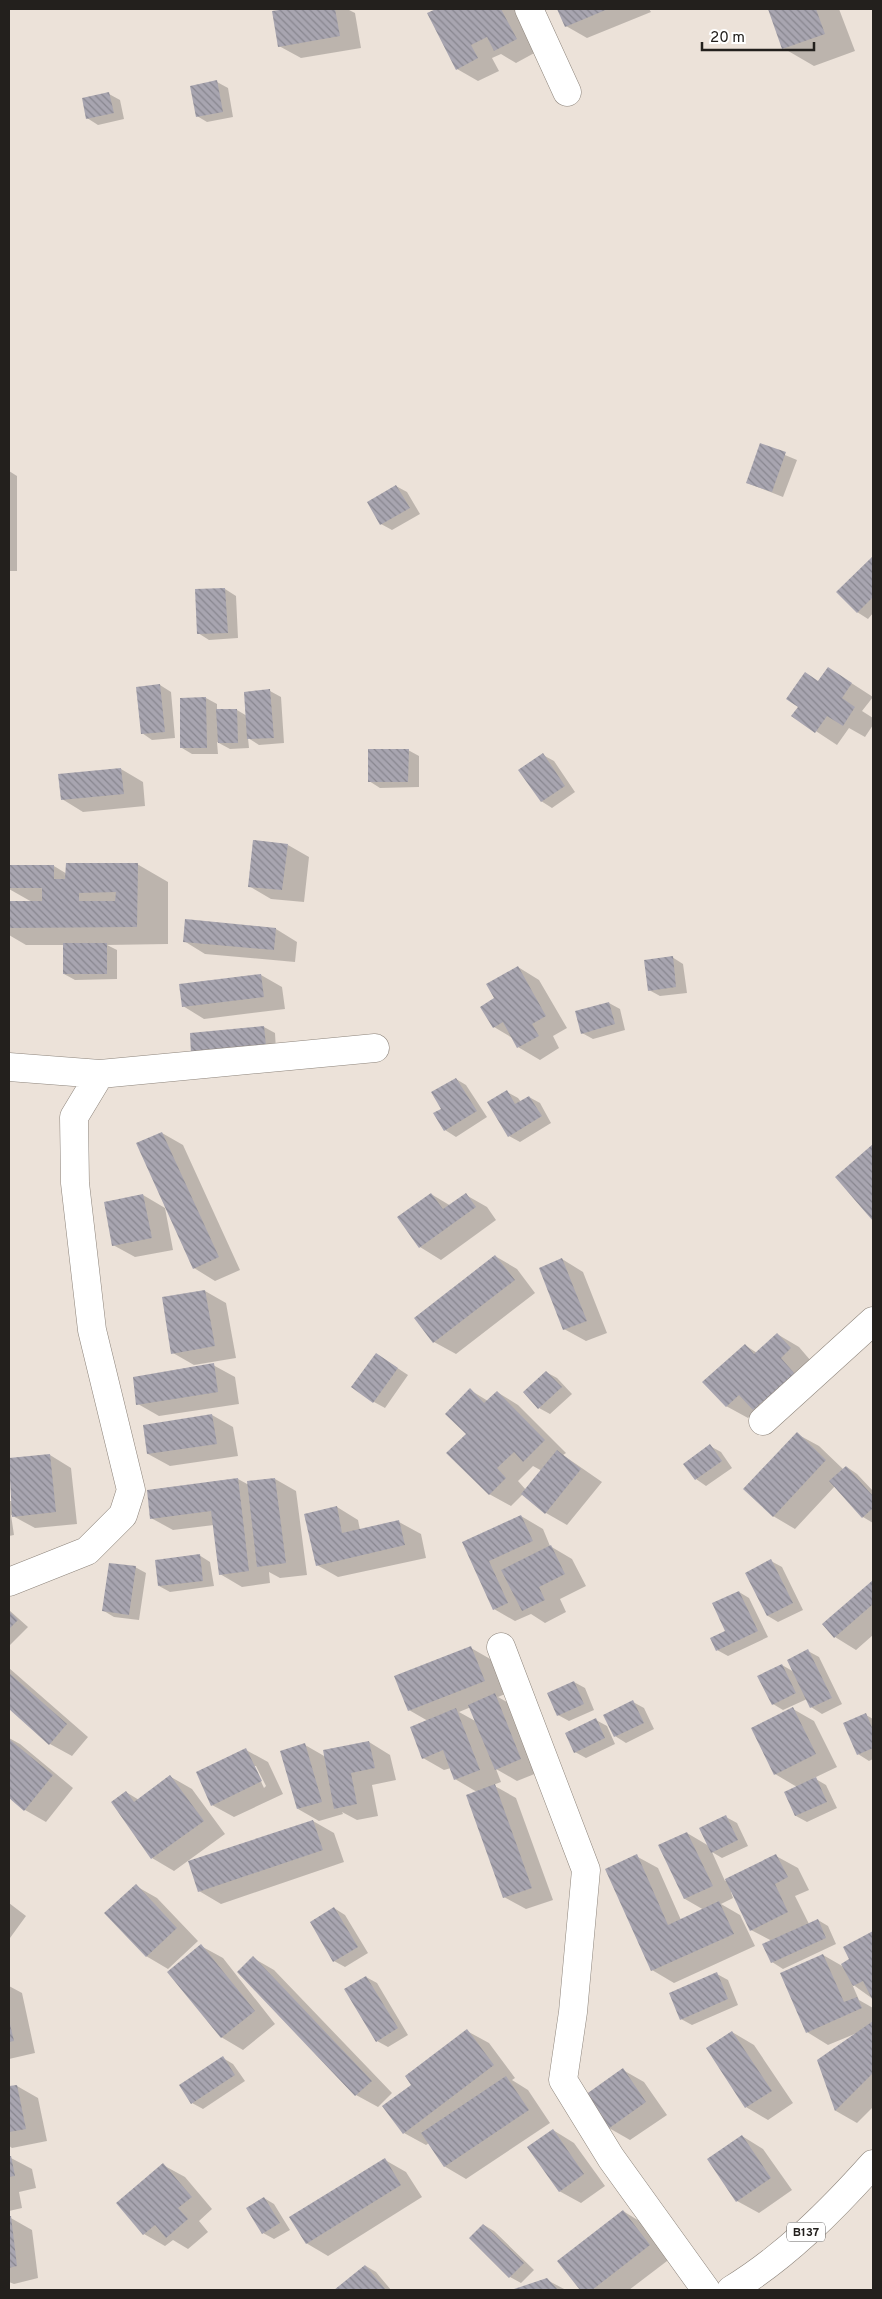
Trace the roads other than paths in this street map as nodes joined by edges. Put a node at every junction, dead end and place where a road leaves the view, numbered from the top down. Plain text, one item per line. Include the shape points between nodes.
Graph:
1 (529, 9) edge
2 (567, 92) dead end
3 (375, 1048) dead end
4 (9, 1067) edge
5 (100, 1074) junction
6 (873, 1321) edge
7 (763, 1421) dead end
8 (9, 1582) edge
9 (502, 1647) dead end
10 (873, 2164) edge
11 (706, 2290) edge
12 (731, 2290) edge

1 - 2 street
3 - 5 street
4 - 5 street
5 - 8 street via 74,1117 75,1183 92,1330 131,1490 124,1515 87,1551
6 - 7 street
9 - 11 street via 586,1870 573,2012 563,2080 611,2158
10 - 12 street, B137 via 830,2212 753,2277

